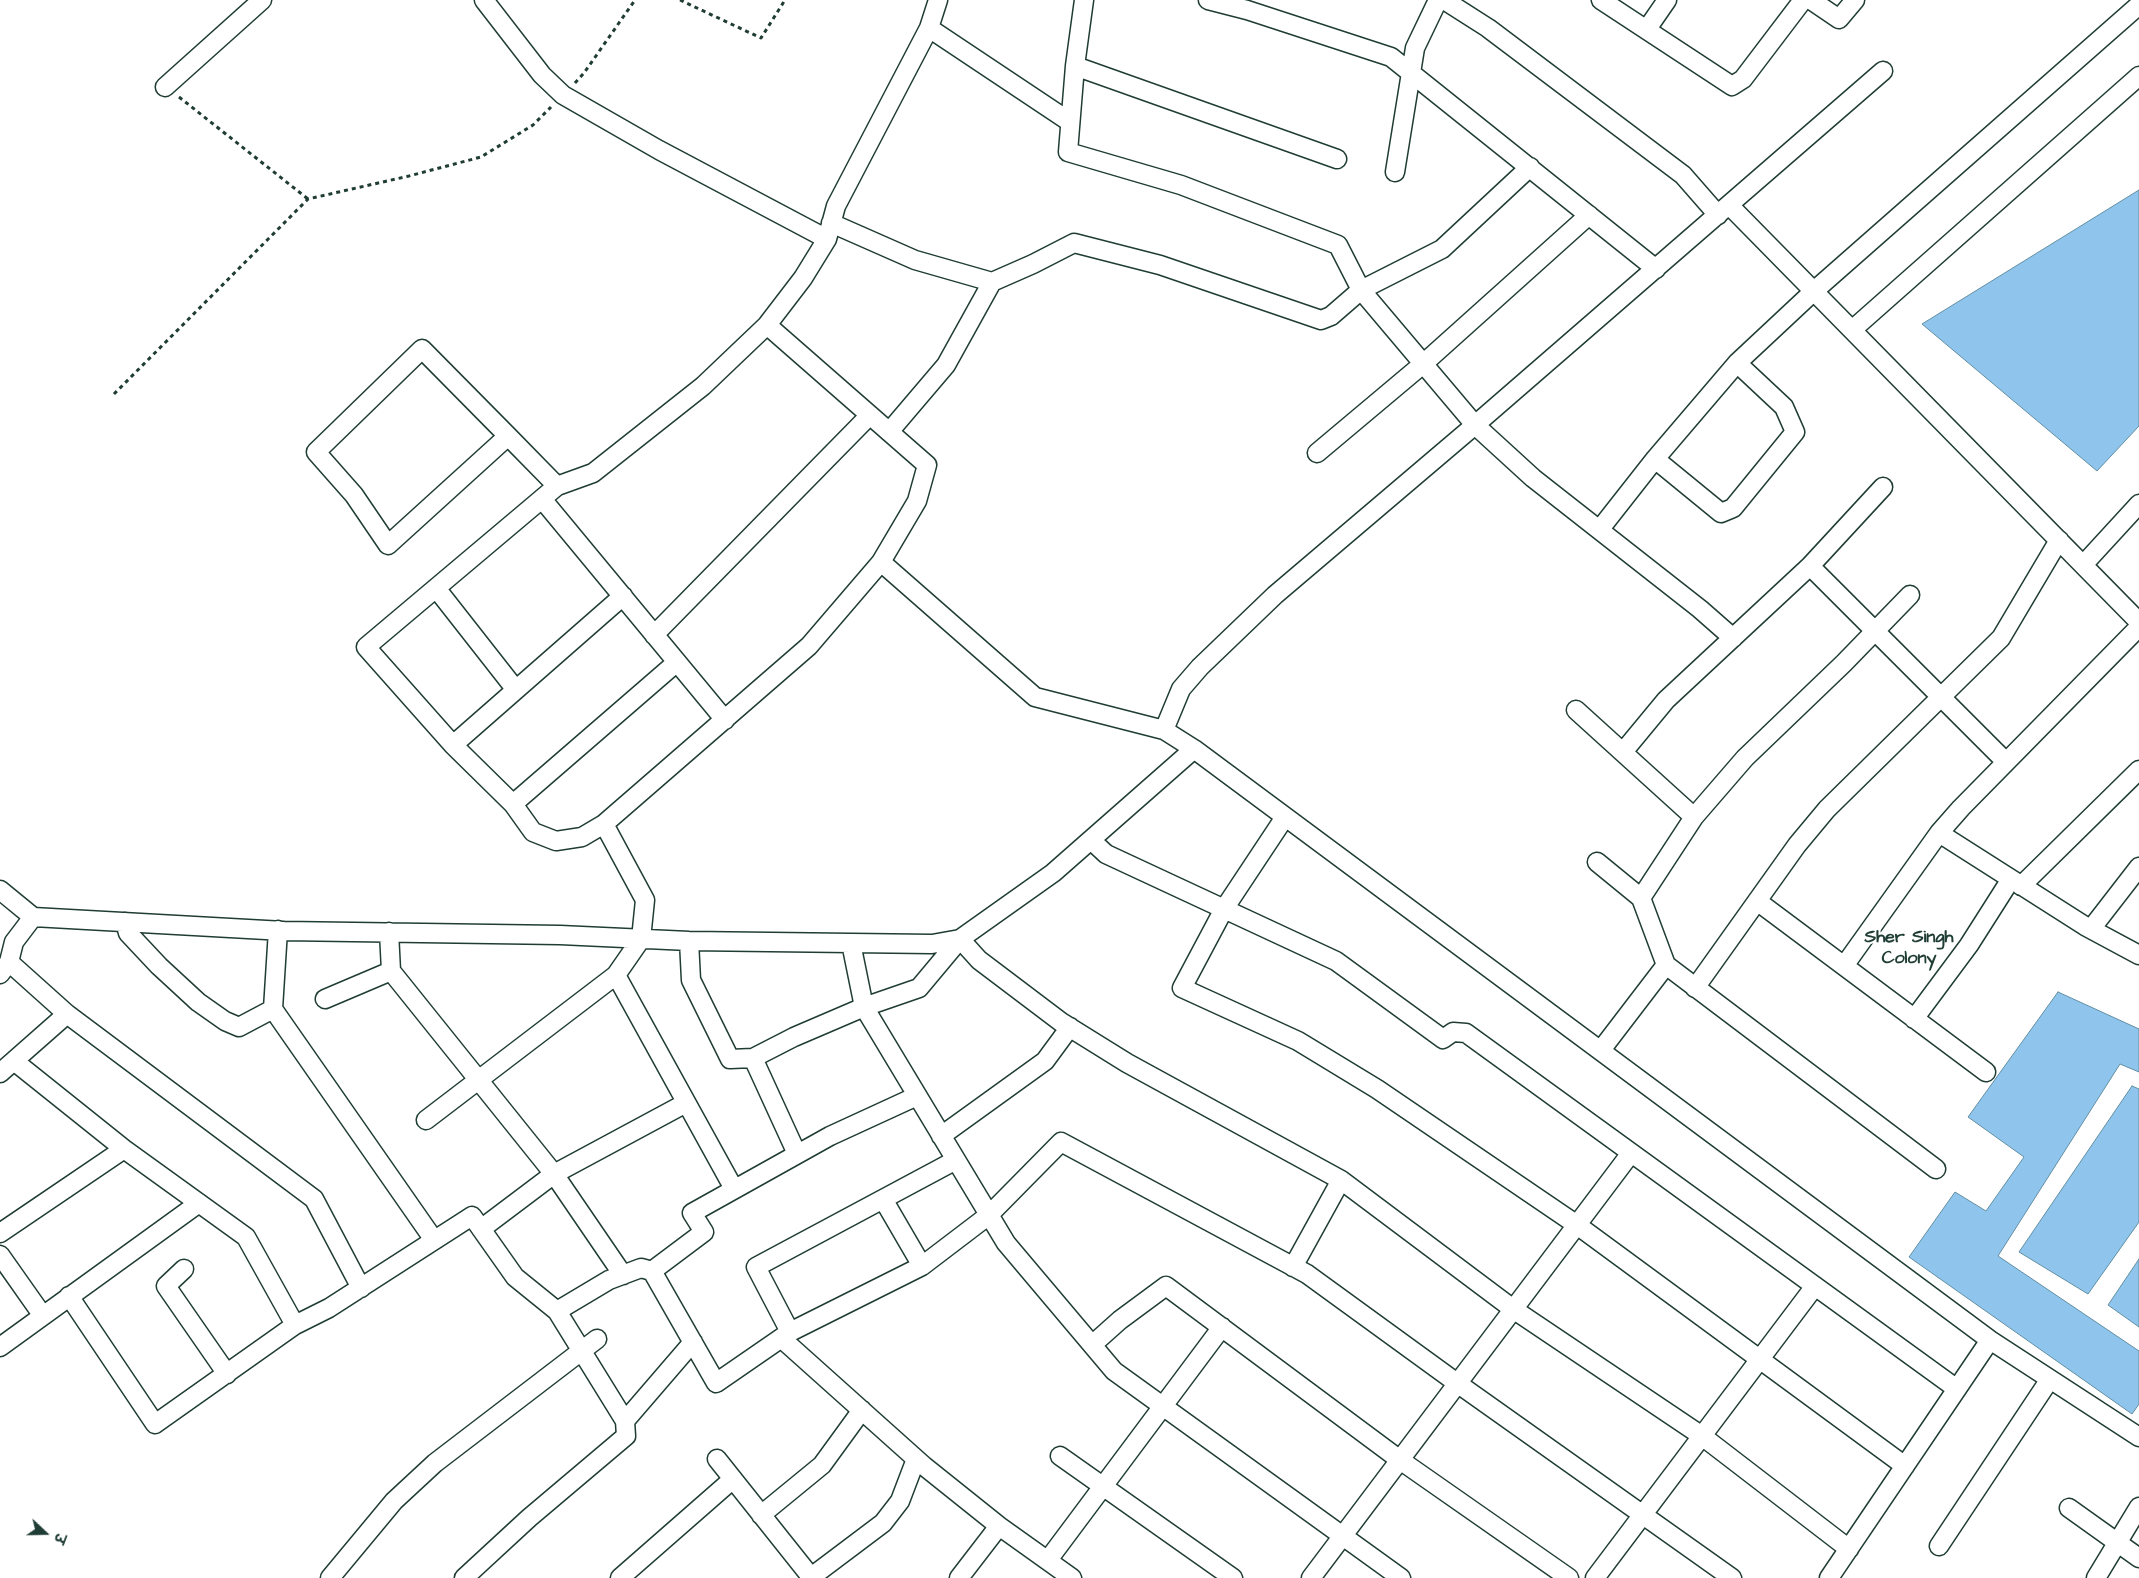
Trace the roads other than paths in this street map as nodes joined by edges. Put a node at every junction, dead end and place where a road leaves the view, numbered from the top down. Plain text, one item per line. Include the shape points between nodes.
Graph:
1 (262, 0) edge
2 (484, 0) edge
3 (938, 0) edge
4 (1084, 0) edge
5 (1208, 0) edge
6 (1438, 0) edge
7 (1444, 0) edge
8 (1601, 0) edge
9 (1667, 0) edge
10 (1803, 0) edge
11 (1811, 0) edge
12 (1855, 0) edge
13 (2139, 5) edge
14 (929, 28) junction
15 (1647, 28) junction
16 (1075, 66) junction
17 (1883, 71) dead end
18 (1410, 74) junction
19 (2139, 76) edge
20 (165, 87) road end
21 (1070, 122) junction
22 (1336, 159) dead end
23 (1530, 167) junction
24 (1396, 172) dead end
25 (1723, 210) junction
26 (1589, 215) junction
27 (829, 231) junction
28 (1656, 269) junction
29 (992, 282) junction
30 (1361, 290) junction
31 (1814, 291) junction
32 (767, 325) junction
33 (1852, 330) junction
34 (1737, 363) junction
35 (1423, 364) junction
36 (870, 415) junction
37 (1475, 425) junction
38 (890, 432) junction
39 (508, 436) junction
40 (1317, 454) dead end
41 (1655, 458) junction
42 (557, 486) junction
43 (1883, 487) dead end
44 (542, 499) junction
45 (2139, 504) edge
46 (1600, 529) junction
47 (2059, 540) junction
48 (881, 562) junction
49 (2083, 565) junction
50 (1810, 566) junction
51 (436, 588) junction
52 (1910, 595) dead end
53 (623, 596) junction
54 (2139, 622) edge
55 (2139, 627) edge
56 (1876, 632) junction
57 (654, 635) junction
58 (1733, 638) junction
59 (676, 662) junction
60 (516, 690) junction
61 (1941, 698) junction
62 (1576, 710) dead end
63 (725, 720) junction
64 (1164, 730) junction
65 (453, 745) junction
66 (1194, 749) junction
67 (1623, 752) junction
68 (2006, 762) junction
69 (2139, 770) edge
70 (513, 804) junction
71 (1285, 817) junction
72 (1694, 817) junction
73 (604, 824) junction
74 (1939, 833) junction
75 (1091, 840) junction
76 (1597, 862) dead end
77 (2139, 867) edge
78 (2016, 882) junction
79 (0, 890) edge
80 (1641, 898) junction
81 (1757, 901) junction
82 (1224, 909) junction
83 (33, 917) junction
84 (125, 922) junction
85 (2091, 929) junction
86 (278, 930) junction
87 (389, 932) junction
88 (641, 939) junction
89 (960, 939) junction
90 (689, 941) junction
91 (851, 943) junction
92 (2139, 955) edge
93 (1666, 965) junction
94 (1844, 966) junction
95 (5, 968) edge
96 (391, 971) junction
97 (616, 975) junction
98 (1696, 988) junction
99 (325, 999) dead end
100 (864, 1007) junction
101 (272, 1009) junction
102 (67, 1014) junction
103 (1914, 1019) junction
104 (1070, 1027) junction
105 (1601, 1050) junction
106 (753, 1058) junction
107 (14, 1061) junction
108 (1986, 1072) dead end
109 (0, 1073) edge
110 (479, 1078) junction
111 (917, 1096) junction
112 (686, 1102) junction
113 (426, 1120) dead end
114 (942, 1136) junction
115 (124, 1149) junction
116 (1631, 1153) junction
117 (797, 1154) junction
118 (956, 1160) junction
119 (1936, 1169) dead end
120 (554, 1174) junction
121 (1341, 1180) junction
122 (734, 1189) junction
123 (883, 1199) junction
124 (199, 1203) junction
125 (989, 1215) junction
126 (1577, 1225) junction
127 (481, 1229) junction
128 (0, 1233) edge
129 (434, 1240) junction
130 (0, 1255) edge
131 (922, 1266) junction
132 (1293, 1267) junction
133 (184, 1269) dead end
134 (652, 1271) junction
135 (623, 1275) junction
136 (1816, 1286) junction
137 (360, 1288) junction
138 (70, 1296) junction
139 (1514, 1309) junction
140 (557, 1311) junction
141 (43, 1316) junction
142 (295, 1326) junction
143 (1222, 1327) junction
144 (786, 1335) junction
145 (596, 1339) dead end
146 (1990, 1340) junction
147 (693, 1342) junction
148 (1092, 1345) junction
149 (0, 1347) edge
150 (581, 1351) junction
151 (1761, 1358) junction
152 (227, 1374) junction
153 (2050, 1379) junction
154 (1457, 1383) junction
155 (1957, 1388) junction
156 (1163, 1407) junction
157 (862, 1410) junction
158 (625, 1421) junction
159 (1702, 1436) junction
160 (2139, 1437) edge
161 (1060, 1456) dead end
162 (717, 1459) dead end
163 (916, 1459) junction
164 (1400, 1460) junction
165 (1905, 1466) junction
166 (733, 1479) junction
167 (1103, 1486) junction
168 (2139, 1507) edge
169 (2069, 1508) dead end
170 (762, 1515) junction
171 (1643, 1515) junction
172 (999, 1526) junction
173 (1342, 1536) junction
174 (2117, 1542) junction
175 (1939, 1546) dead end
176 (1849, 1548) junction
177 (2139, 1558) edge
178 (1048, 1560) junction
179 (330, 1578) edge
180 (464, 1578) edge
181 (620, 1578) edge
182 (811, 1578) edge
183 (959, 1578) edge
184 (1072, 1578) edge
185 (1233, 1578) edge
186 (1311, 1578) edge
187 (1401, 1578) edge
188 (1569, 1578) edge
189 (1595, 1578) edge
190 (1732, 1578) edge
191 (1829, 1578) edge
192 (2096, 1578) edge

1 - 20 street
2 - 27 street via 542,75 563,95 659,150
3 - 14 street
4 - 16 street
5 - 18 street via 1391,57
6 - 18 street via 1415,48
7 - 25 street via 1488,28 1683,175
8 - 15 street
9 - 15 street
10 - 15 street via 1743,79 1732,86
11 - 12 street via 1839,19
13 - 31 street
14 - 21 street
14 - 27 street via 836,206
16 - 21 street
16 - 22 street
17 - 25 street
18 - 23 street
18 - 24 street
19 - 33 street
21 - 30 street via 1068,152 1181,185 1338,245
23 - 26 street
23 - 30 street via 1442,249
25 - 28 street
25 - 31 street
26 - 28 street
26 - 35 street
27 - 29 street
27 - 32 street via 803,278
28 - 37 street
29 - 30 street via 1074,243 1160,265 1315,320 1331,316
29 - 38 street via 946,365
30 - 35 street
31 - 33 street
31 - 34 street
32 - 36 street
32 - 42 street via 703,386 593,473
33 - 47 street
34 - 41 street
34 - 41 street via 1784,407 1795,432 1733,508 1721,513
35 - 37 street
35 - 40 street
36 - 38 street
36 - 57 street
37 - 46 street via 1533,478
37 - 64 street via 1275,595 1200,666 1182,689
38 - 48 street via 927,464 917,502
39 - 39 street via 422,349 316,452 354,495 388,545
39 - 42 street
41 - 46 street
42 - 44 street
43 - 50 street
44 - 51 street
44 - 53 street
45 - 49 street
46 - 58 street
47 - 49 street
47 - 61 street via 2001,638
48 - 63 street via 810,646
48 - 64 street via 1035,697
49 - 54 street
50 - 56 street
50 - 58 street
51 - 60 street
51 - 65 street via 366,647
52 - 56 street
53 - 57 street
53 - 60 street
55 - 68 street
56 - 61 street
56 - 72 street via 1745,758
57 - 59 street
58 - 67 street via 1666,700
59 - 63 street
59 - 70 street
60 - 65 street
61 - 68 street
61 - 81 street via 1827,809
62 - 67 street
63 - 73 street
64 - 66 street
65 - 70 street
66 - 71 street
66 - 75 street
67 - 72 street
68 - 74 street
69 - 78 street
70 - 73 street via 533,832 556,841 582,837
71 - 82 street
71 - 105 street
72 - 80 street
73 - 88 street via 645,900
74 - 78 street
74 - 94 street
75 - 82 street via 1106,854
75 - 89 street via 1053,873
76 - 80 street
77 - 85 street
78 - 85 street
78 - 103 street
79 - 83 street
80 - 93 street
81 - 94 street
81 - 98 street
82 - 116 street via 1336,961 1443,1039 1453,1032 1466,1033
82 - 126 street via 1182,988 1298,1041 1377,1089
83 - 84 street
83 - 95 street via 14,942
84 - 86 street
84 - 101 street via 128,933 159,966 225,1022 238,1027
85 - 92 street
86 - 87 street
86 - 101 street
87 - 88 street
87 - 96 street
88 - 90 street
88 - 97 street
89 - 91 street via 932,944
89 - 100 street via 919,988
89 - 104 street via 979,960
90 - 91 street
90 - 106 street via 691,980 730,1059
91 - 100 street
93 - 98 street
93 - 105 street
94 - 103 street
95 - 102 street
96 - 99 street
96 - 110 street
97 - 110 street
97 - 112 street
98 - 119 street
100 - 106 street
100 - 111 street
101 - 129 street
102 - 107 street
102 - 137 street via 314,1199
103 - 108 street
104 - 114 street via 1045,1061
104 - 121 street via 1127,1063
105 - 146 street
106 - 117 street
107 - 109 street
107 - 115 street
110 - 113 street
110 - 120 street
111 - 114 street
111 - 117 street
112 - 120 street
112 - 122 street
114 - 118 street
115 - 124 street
115 - 128 street
116 - 126 street
116 - 136 street
117 - 122 street
118 - 123 street
118 - 125 street
120 - 127 street
120 - 135 street
121 - 132 street
121 - 139 street
122 - 134 street via 692,1213 704,1232
123 - 131 street
123 - 144 street via 756,1267
124 - 138 street
124 - 142 street via 246,1237
125 - 131 street
125 - 132 street via 1061,1142
125 - 148 street via 1006,1243
126 - 139 street
126 - 151 street
127 - 129 street via 472,1216
127 - 140 street via 515,1277
129 - 137 street
130 - 141 street
131 - 144 street
132 - 154 street
133 - 152 street via 166,1286
134 - 135 street via 641,1268
134 - 147 street
135 - 140 street
136 - 151 street
136 - 155 street
137 - 142 street
138 - 141 street
138 - 152 street via 155,1424
139 - 154 street
139 - 159 street
140 - 150 street
141 - 149 street
142 - 152 street
143 - 148 street via 1166,1286
143 - 156 street
143 - 164 street
144 - 147 street via 716,1383
144 - 157 street
145 - 150 street
146 - 153 street
146 - 155 street
147 - 158 street
148 - 156 street via 1114,1371
150 - 158 street
150 - 179 street via 435,1463 394,1502
151 - 159 street
151 - 165 street
153 - 160 street
153 - 175 street
154 - 164 street
154 - 171 street
155 - 165 street
156 - 167 street
156 - 173 street
157 - 163 street
157 - 170 street via 822,1465
158 - 180 street via 626,1436
159 - 171 street
159 - 176 street
161 - 167 street
162 - 166 street
163 - 172 street
163 - 182 street via 900,1502 883,1523
164 - 173 street
164 - 188 street
165 - 176 street
166 - 170 street
166 - 181 street
167 - 178 street
167 - 185 street
168 - 174 street
169 - 174 street
170 - 182 street
171 - 189 street
171 - 190 street
172 - 178 street
172 - 183 street
173 - 186 street
173 - 187 street
174 - 177 street
174 - 192 street
176 - 191 street
178 - 184 street

